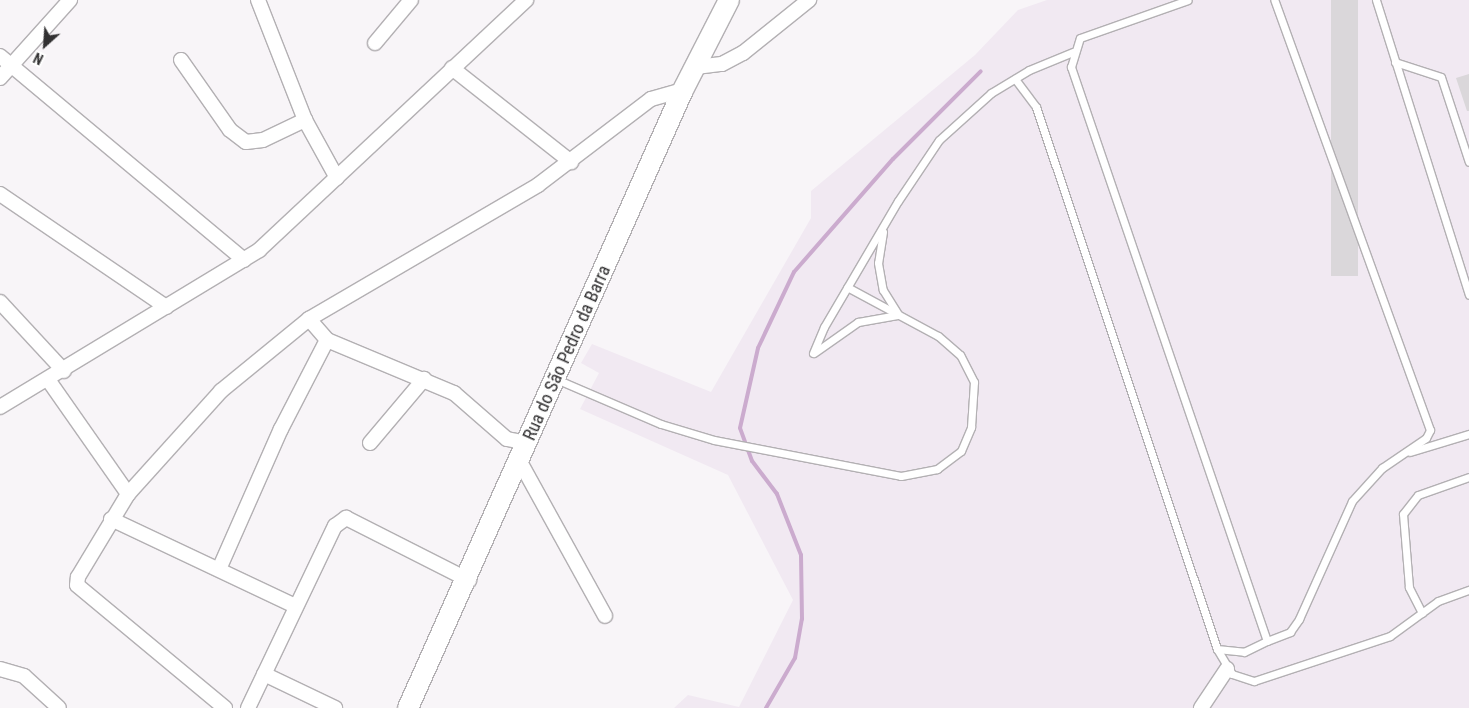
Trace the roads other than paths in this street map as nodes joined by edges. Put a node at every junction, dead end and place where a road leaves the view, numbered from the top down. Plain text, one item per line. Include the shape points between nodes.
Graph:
1 (70, 0) edge
2 (258, 0) edge
3 (411, 0) edge
4 (526, 0) edge
5 (729, 0) edge
6 (809, 0) edge
7 (1188, 0) edge
8 (1274, 0) edge
9 (1376, 0) edge
10 (375, 43) dead end
11 (1073, 52) junction
12 (0, 56) edge
13 (181, 60) dead end
14 (1396, 62) junction
15 (11, 66) junction
16 (696, 67) junction
17 (452, 68) junction
18 (0, 78) edge
19 (1015, 79) junction
20 (684, 90) junction
21 (305, 120) junction
22 (571, 162) junction
23 (1469, 162) edge
24 (337, 178) junction
25 (0, 194) edge
26 (885, 222) junction
27 (244, 260) junction
28 (848, 287) junction
29 (1469, 295) edge
30 (0, 302) edge
31 (166, 307) junction
32 (898, 314) junction
33 (309, 319) junction
34 (327, 340) junction
35 (64, 371) junction
36 (424, 379) junction
37 (555, 379) junction
38 (49, 381) junction
39 (0, 408) edge
40 (1469, 434) edge
41 (370, 443) dead end
42 (523, 451) junction
43 (1402, 454) junction
44 (1469, 477) edge
45 (128, 494) junction
46 (111, 519) junction
47 (220, 567) junction
48 (469, 580) junction
49 (1469, 590) edge
50 (295, 606) junction
51 (1422, 612) junction
52 (605, 616) dead end
53 (1267, 642) junction
54 (1217, 649) junction
55 (0, 669) edge
56 (1227, 669) junction
57 (264, 674) junction
58 (59, 708) edge
59 (225, 708) edge
60 (248, 708) edge
61 (335, 708) edge
62 (408, 708) edge
63 (1201, 708) edge

1 - 15 street
2 - 21 street
3 - 10 street
4 - 17 street
5 - 16 street, Rua do São Pedro da Barra
6 - 16 street via 743,54 722,64
7 - 11 lane via 1080,38
8 - 43 lane via 1355,232 1430,423 1426,438
9 - 14 lane
11 - 19 lane
11 - 53 lane via 1071,67 1138,271
12 - 15 street
13 - 21 street via 230,130 246,142 263,140
14 - 23 lane via 1441,77
14 - 29 lane
15 - 18 street
15 - 27 street
16 - 20 street, Rua do São Pedro da Barra
17 - 22 street
17 - 24 street
19 - 26 lane via 991,93 939,140
19 - 54 lane via 1036,107
20 - 22 street via 651,99
20 - 37 street, Rua do São Pedro da Barra
21 - 24 street
22 - 33 street
24 - 27 street via 284,231
25 - 31 street
26 - 28 lane
26 - 32 lane via 878,263 883,290
27 - 31 street
28 - 32 lane
28 - 32 lane via 813,353 858,322
30 - 35 street
31 - 35 street
32 - 37 lane via 938,336 960,355 974,382 976,406 961,451 937,469 902,476 714,440
33 - 34 street
33 - 45 street via 221,391
34 - 36 street
34 - 47 street via 281,429
35 - 38 street
36 - 41 street
36 - 42 street via 454,393
37 - 42 street, Rua do São Pedro da Barra
38 - 39 street
38 - 45 street
40 - 43 lane
42 - 48 street, Rua do São Pedro da Barra
42 - 52 street
43 - 53 lane via 1382,468 1352,500 1299,620 1290,632
44 - 51 lane via 1418,494 1403,514 1409,587
45 - 46 street
46 - 47 street
46 - 59 street via 77,585
47 - 50 street
48 - 50 street via 346,518 336,526
48 - 62 street, Rua do São Pedro da Barra
49 - 51 lane via 1438,601
50 - 57 street
51 - 56 lane via 1390,636 1254,681 1240,680
53 - 54 lane via 1244,652 1225,654
54 - 56 lane
55 - 58 street via 24,676
56 - 63 street
57 - 60 street
57 - 61 street

